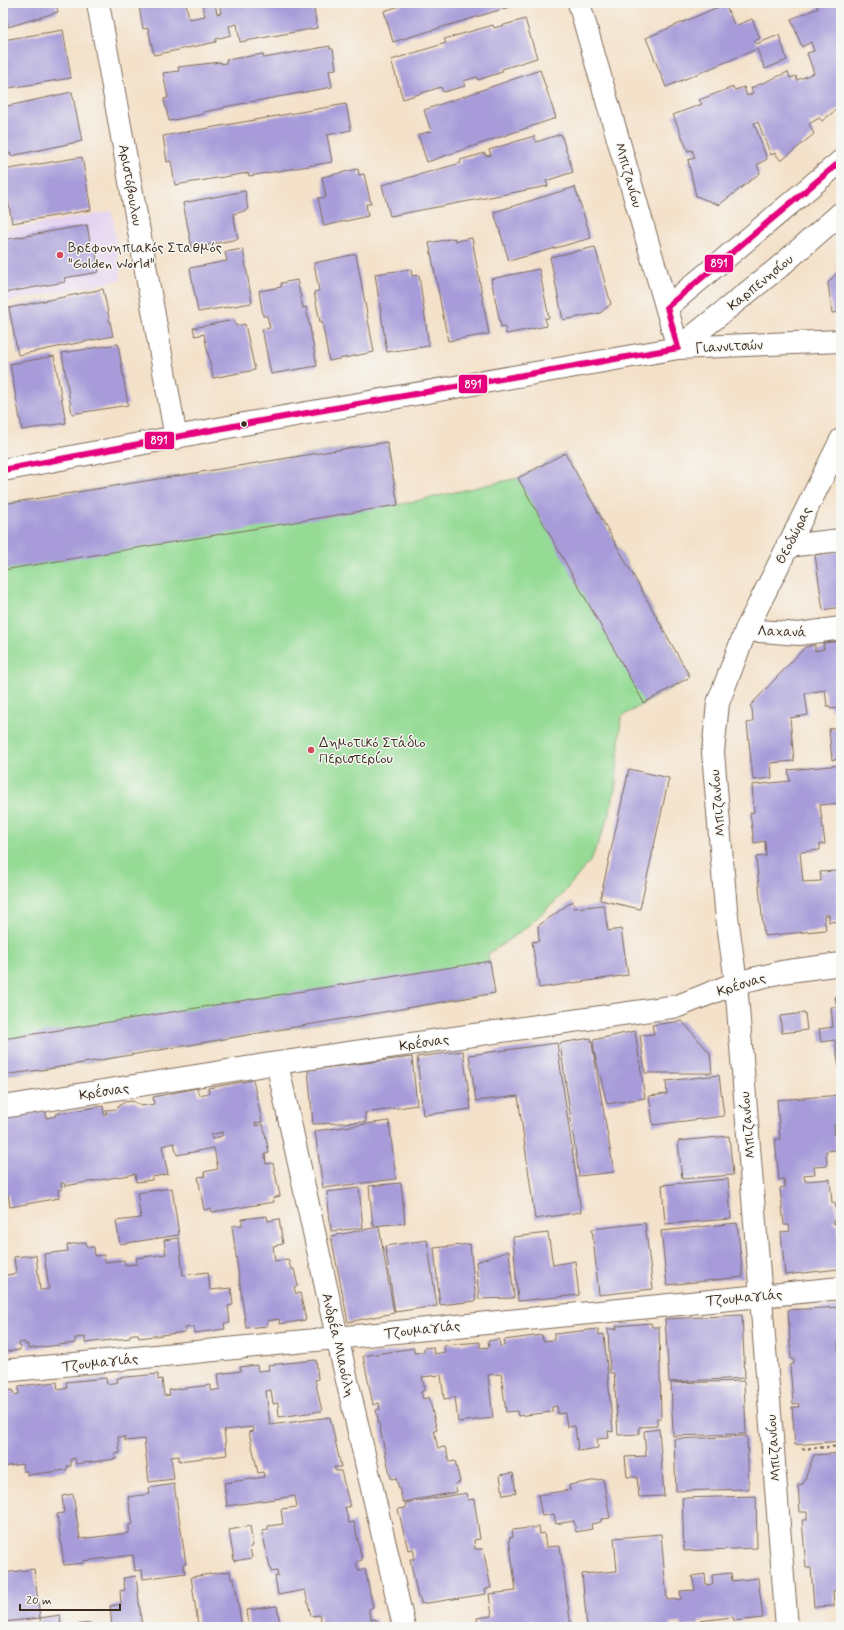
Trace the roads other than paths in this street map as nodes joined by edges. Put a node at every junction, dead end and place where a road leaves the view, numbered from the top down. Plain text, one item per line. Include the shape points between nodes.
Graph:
1 (98, 3) edge
2 (579, 3) edge
3 (841, 161) edge
4 (841, 213) edge
5 (667, 307) junction
6 (841, 341) edge
7 (678, 348) junction
8 (176, 438) junction
9 (841, 440) edge
10 (3, 470) edge
11 (841, 540) edge
12 (787, 546) junction
13 (841, 628) edge
14 (746, 630) junction
15 (841, 964) edge
16 (736, 983) junction
17 (277, 1063) junction
18 (3, 1107) edge
19 (841, 1288) edge
20 (762, 1296) junction
21 (337, 1337) junction
22 (3, 1371) edge
23 (404, 1627) edge
24 (787, 1627) edge

1 - 8 street, Αριστόβουλου
2 - 5 street, Μπιζανίου
3 - 5 street
4 - 7 street, Καρπενησίου via 778,268
5 - 7 street, Μπιζανίου
6 - 7 street, Γιαννιτσών
7 - 8 street, Γιαννιτσών via 252,422
8 - 10 street, Γιαννιτσών
9 - 12 street, Θεοδώρας
11 - 12 street
12 - 14 street, Θεοδώρας
13 - 14 street, Λαχανά via 799,634
14 - 16 street, Μπιζανίου via 718,703 713,752 726,909
15 - 16 street, Κρέσνας via 782,972
16 - 17 street, Κρέσνας via 678,1006
16 - 20 street, Μπιζανίου
17 - 18 street, Κρέσνας
17 - 21 street, Ανδρέα Μιαούλη
19 - 20 street, Τζουμαγιάς
20 - 21 street, Τζουμαγιάς
20 - 24 street, Μπιζανίου
21 - 22 street, Τζουμαγιάς
21 - 23 street, Ανδρέα Μιαούλη

